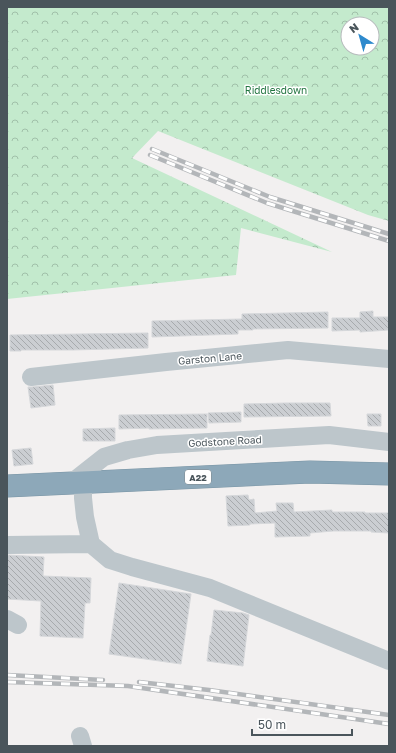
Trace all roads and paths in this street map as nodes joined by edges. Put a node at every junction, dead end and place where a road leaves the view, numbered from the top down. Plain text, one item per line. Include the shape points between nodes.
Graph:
1 (389, 359) edge
2 (31, 377) dead end
3 (389, 442) edge
4 (389, 474) edge
5 (77, 483) junction
6 (7, 486) edge
7 (92, 544) junction
8 (7, 545) edge
9 (389, 661) edge

1 - 2 street, Garston Lane via 288,350
3 - 5 street, Godstone Road via 329,435 157,445 104,457
4 - 5 highway, A22 via 310,472
5 - 6 highway, A22
5 - 7 street via 83,498 84,517
7 - 8 street
7 - 9 street via 110,560 210,588

